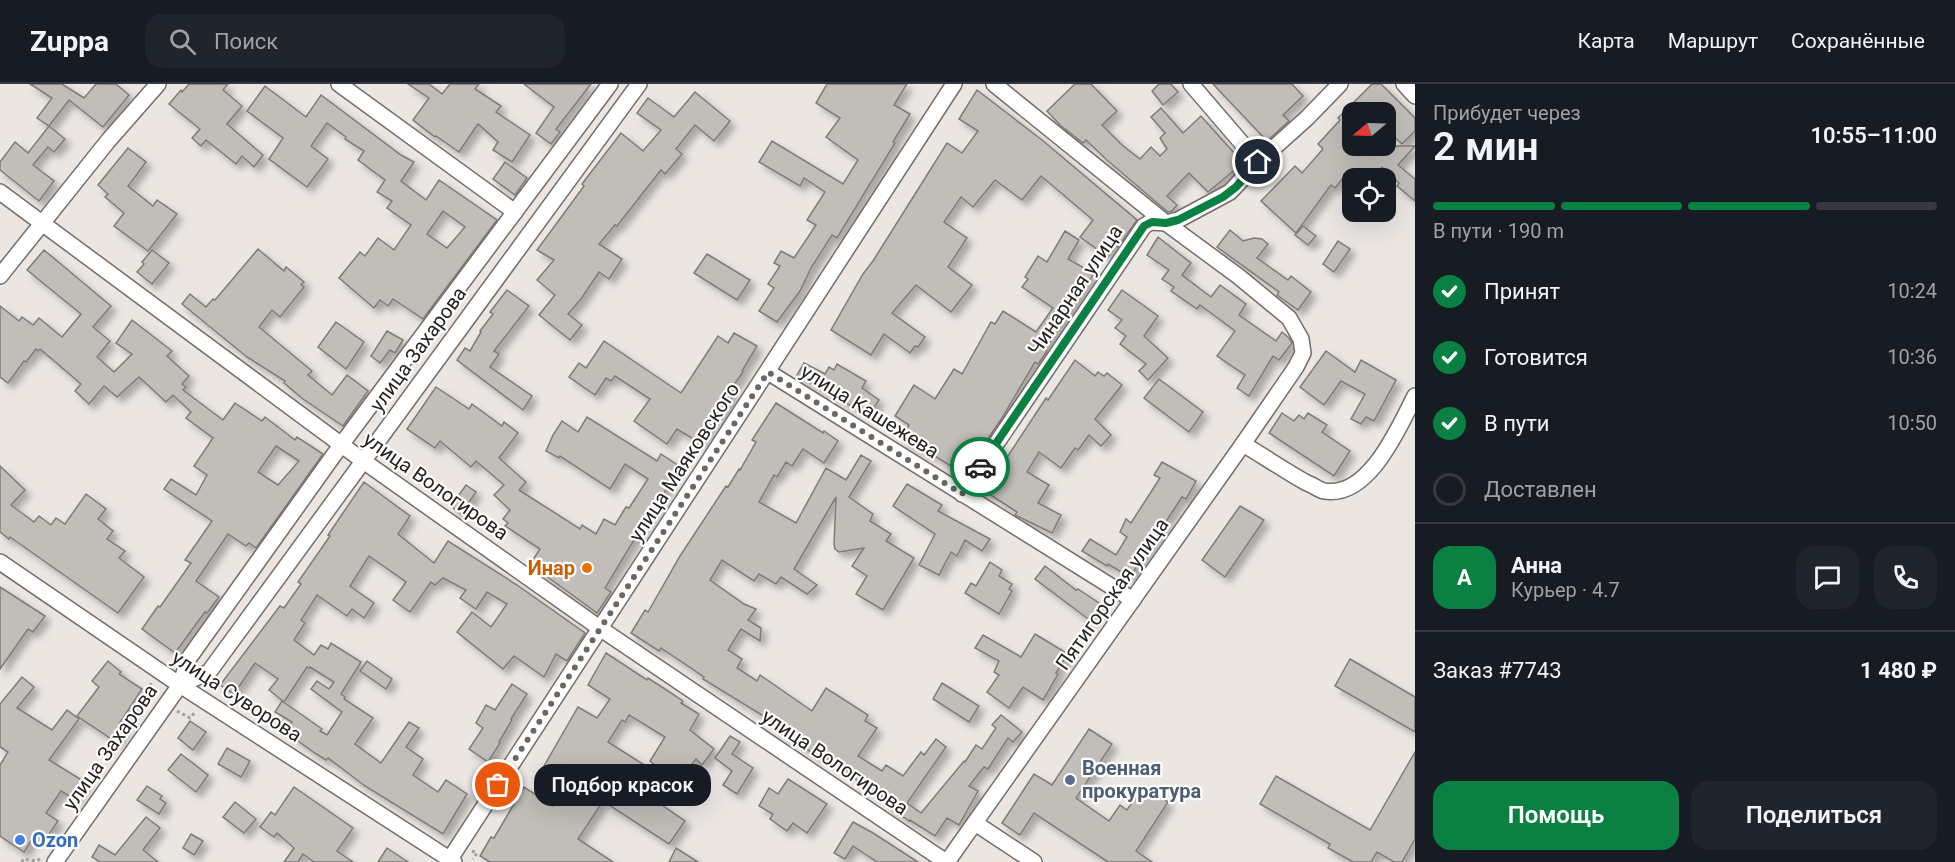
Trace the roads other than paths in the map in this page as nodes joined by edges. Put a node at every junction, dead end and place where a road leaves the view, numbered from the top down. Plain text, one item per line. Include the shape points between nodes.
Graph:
1 (158, 84) edge
2 (339, 84) edge
3 (610, 84) edge
4 (639, 84) edge
5 (954, 84) edge
6 (994, 84) edge
7 (1191, 84) edge
8 (1340, 84) edge
9 (1404, 84) edge
10 (1415, 96) edge
11 (1258, 162) junction
12 (0, 192) edge
13 (515, 212) junction
14 (1166, 223) junction
15 (42, 224) junction
16 (0, 276) edge
17 (768, 372) junction
18 (1415, 396) edge
19 (1243, 444) junction
20 (341, 445) junction
21 (362, 460) junction
22 (962, 494) junction
23 (0, 562) edge
24 (1133, 600) junction
25 (601, 629) junction
26 (180, 685) junction
27 (975, 824) junction
28 (49, 860) edge
29 (450, 861) edge
30 (946, 862) edge
31 (1034, 862) edge

1 - 15 street
2 - 13 street
3 - 13 street, улица Захарова
4 - 21 street, улица Захарова
5 - 17 street, улица Маяковского
6 - 14 street
7 - 11 street
8 - 11 street, Чинарная улица
9 - 10 street
11 - 14 street, Чинарная улица via 1230,192
12 - 15 street, улица Вологирова
13 - 20 street, улица Захарова
14 - 19 street, Пятигорская улица via 1289,318 1303,346 1301,359
14 - 22 street, Чинарная улица via 1144,226
15 - 16 street
15 - 20 street, улица Вологирова
17 - 22 street, улица Кашежева
17 - 25 street, улица Маяковского
18 - 19 street via 1374,468 1341,490 1323,491
19 - 24 street, Пятигорская улица
20 - 21 street, улица Вологирова
20 - 26 street, улица Захарова via 189,658
21 - 25 street, улица Вологирова
21 - 26 street, улица Захарова via 208,672
22 - 24 street, улица Кашежева
23 - 26 street, улица Суворова
24 - 27 street, Пятигорская улица
25 - 29 street, улица Маяковского
25 - 30 street, улица Вологирова
26 - 28 street, улица Захарова
26 - 29 street, улица Суворова
27 - 30 street, Пятигорская улица
27 - 31 street

